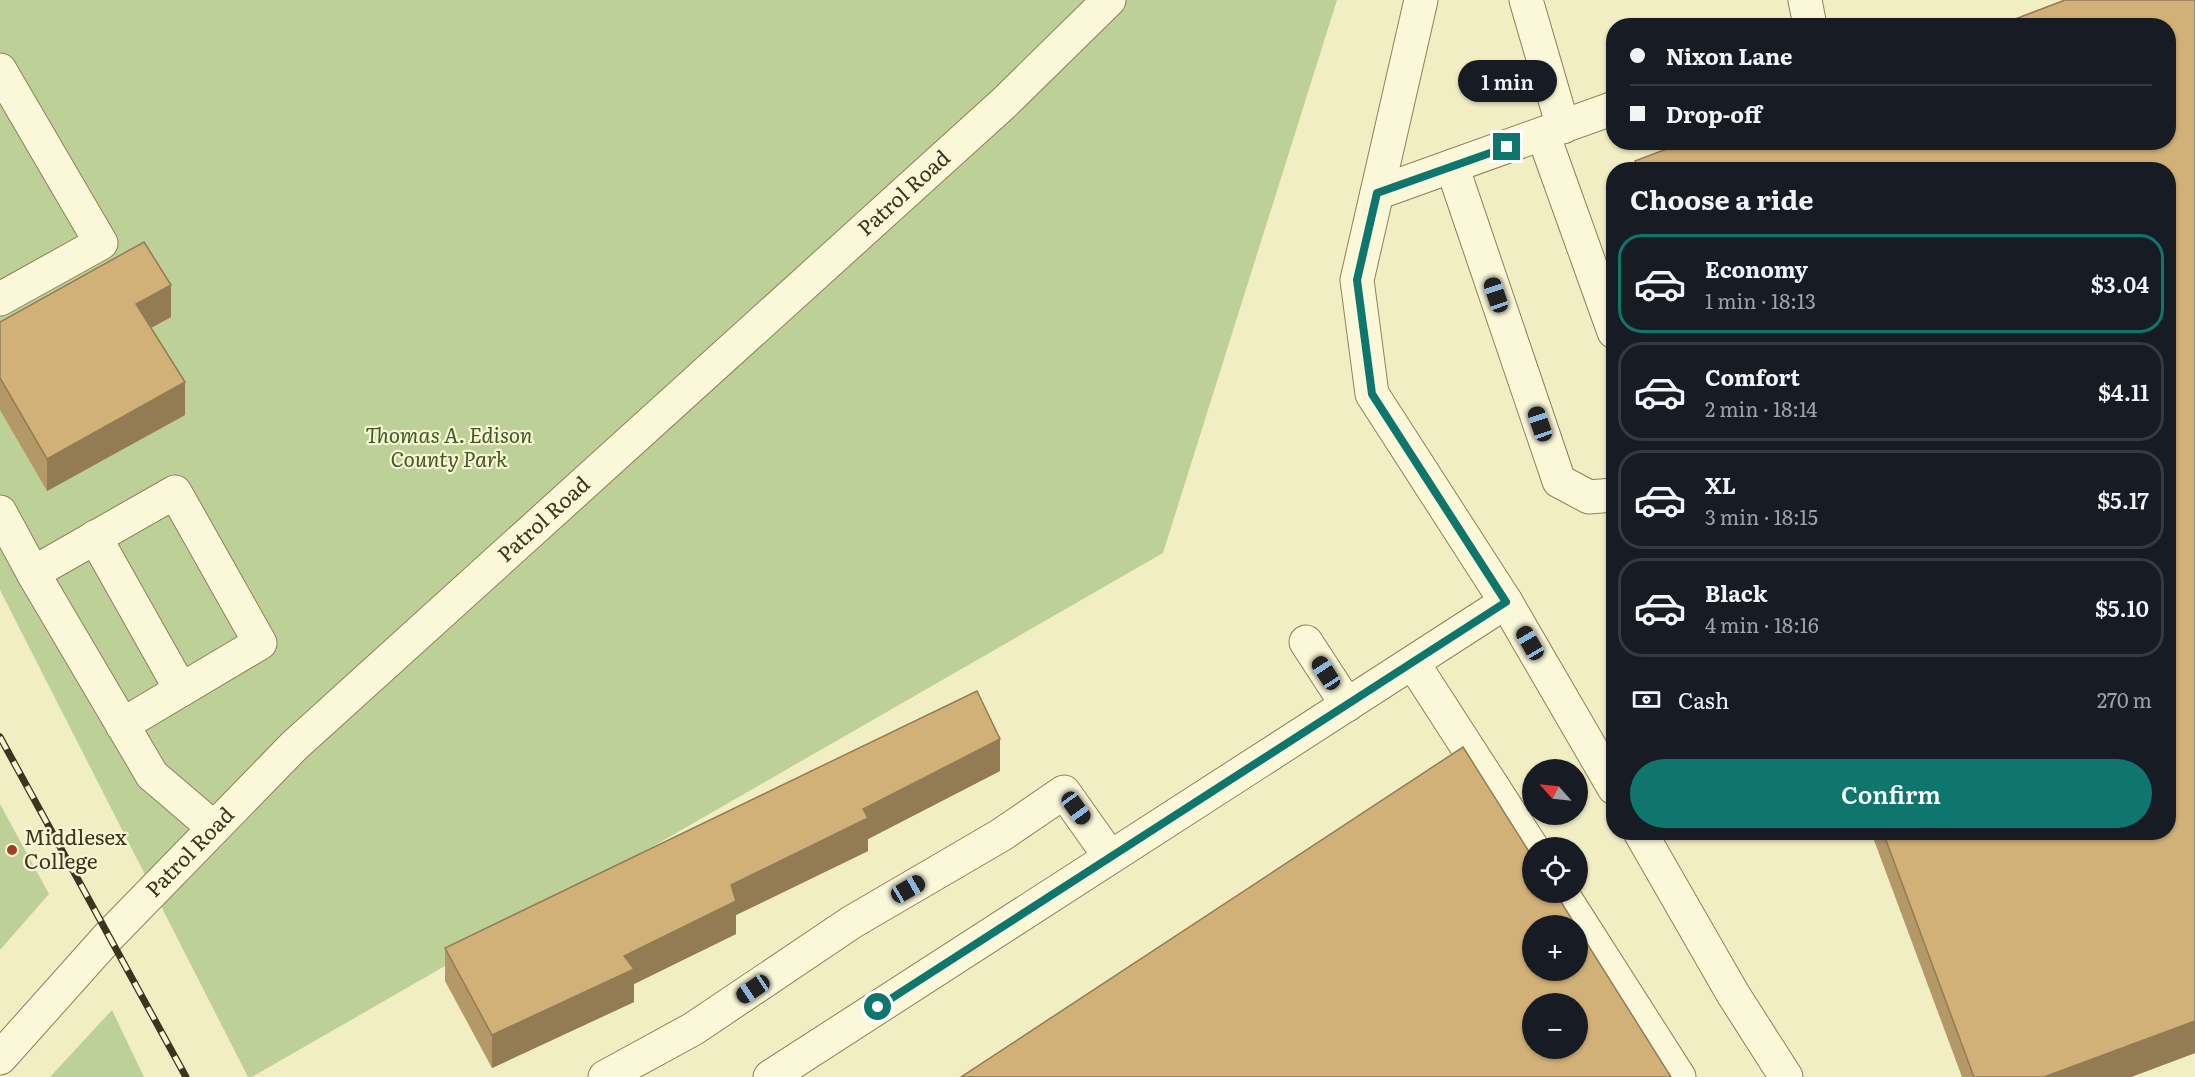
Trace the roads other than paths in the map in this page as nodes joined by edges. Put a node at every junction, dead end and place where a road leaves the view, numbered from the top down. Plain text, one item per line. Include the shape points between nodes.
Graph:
1 (1109, 0) edge
2 (1421, 0) edge
3 (1526, 0) edge
4 (1805, 0) edge
5 (1808, 18) edge
6 (0, 70) edge
7 (1606, 111) edge
8 (1553, 130) junction
9 (1452, 166) junction
10 (1377, 193) junction
11 (0, 299) edge
12 (1606, 306) edge
13 (1606, 496) edge
14 (0, 512) edge
15 (95, 537) junction
16 (33, 573) junction
17 (1506, 602) junction
18 (1306, 642) dead end
19 (1413, 663) junction
20 (181, 690) junction
21 (1347, 705) junction
22 (122, 725) junction
23 (1606, 774) edge
24 (214, 828) junction
25 (1525, 837) edge
26 (1645, 840) edge
27 (1110, 857) junction
28 (1568, 903) edge
29 (0, 1058) edge
30 (779, 1075) edge
31 (605, 1077) edge
32 (1679, 1077) edge
33 (1786, 1077) edge

1 - 24 street, Patrol Road via 1004,103 294,746
2 - 10 street
3 - 8 street
4 - 5 street
6 - 11 street via 101,243
7 - 8 street
8 - 9 street
8 - 12 street
9 - 10 street
9 - 13 street via 1559,481 1589,497
10 - 17 street via 1357,280 1372,394
14 - 16 street
15 - 16 street
15 - 20 street
15 - 20 street via 175,492 249,623 260,643
16 - 22 street
17 - 19 street
17 - 23 street
18 - 21 street
19 - 21 street
19 - 25 street
20 - 22 street
21 - 27 street
22 - 24 street via 152,775
24 - 29 street, Patrol Road via 109,936
26 - 33 street
27 - 30 street
27 - 31 street via 1064,792 1001,835 852,922 693,1029
28 - 32 street

